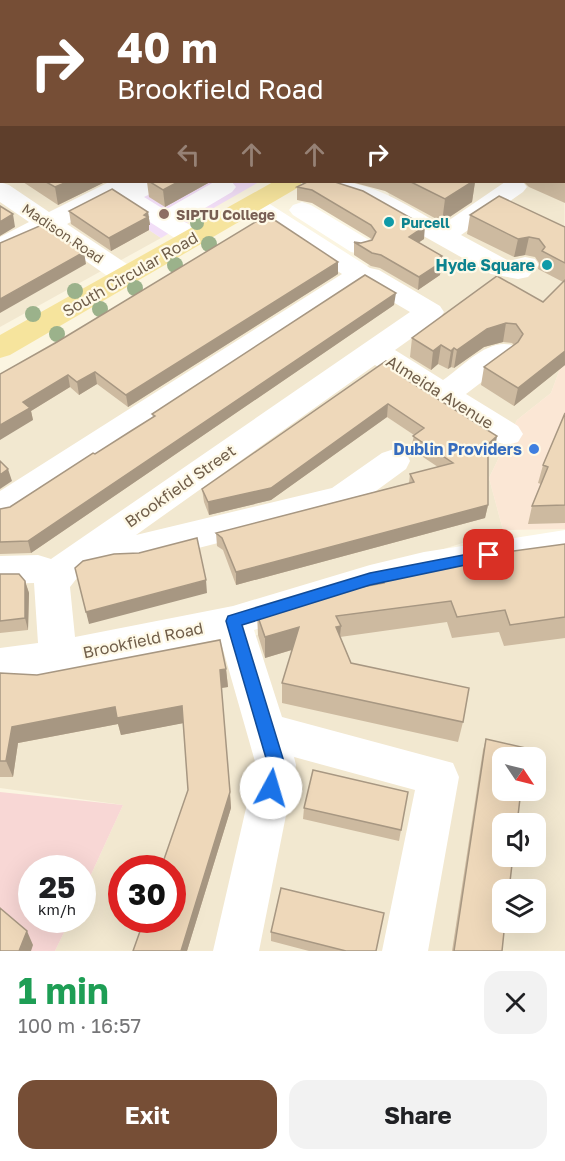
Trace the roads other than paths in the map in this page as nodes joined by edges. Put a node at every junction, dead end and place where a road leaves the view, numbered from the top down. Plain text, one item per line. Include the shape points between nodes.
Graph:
1 (123, 183) edge
2 (142, 183) edge
3 (336, 183) edge
4 (224, 187) dead end
5 (514, 187) dead end
6 (0, 190) edge
7 (272, 193) edge
8 (165, 221) junction
9 (47, 222) junction
10 (443, 236) junction
11 (193, 238) junction
12 (0, 247) edge
13 (361, 260) junction
14 (525, 265) dead end
15 (126, 276) junction
16 (0, 348) edge
17 (373, 350) junction
18 (502, 352) edge
19 (444, 395) junction
20 (507, 434) dead end
21 (394, 461) dead end
22 (0, 508) edge
23 (100, 542) junction
24 (565, 544) edge
25 (0, 570) edge
26 (57, 575) junction
27 (233, 621) junction
28 (58, 657) junction
29 (0, 664) edge
30 (265, 731) junction
31 (236, 951) edge
32 (405, 951) edge

1 - 9 street
2 - 8 street via 147,186 125,197
3 - 10 street via 372,197
4 - 8 street
5 - 10 street
6 - 9 street, Madison Road
7 - 11 main road, South Circular Road
7 - 13 street
8 - 11 street
9 - 12 street
9 - 15 street, Madison Road
10 - 14 street via 501,268 518,272
11 - 15 main road, South Circular Road
13 - 17 street, Brookfield Street via 369,276 430,312
13 - 22 street
15 - 16 main road, South Circular Road
17 - 19 street, Almeida Avenue
17 - 23 street, Brookfield Street
18 - 19 street
19 - 20 street, Almeida Avenue
21 - 23 street via 342,498 140,549 117,550
23 - 26 street, Brookfield Street
24 - 27 street, Brookfield Road via 424,566
25 - 26 street via 38,569
26 - 28 street via 52,584
27 - 28 street, Brookfield Road
27 - 30 street
28 - 29 street, Brookfield Road
30 - 31 street via 276,765
30 - 32 street via 438,777

